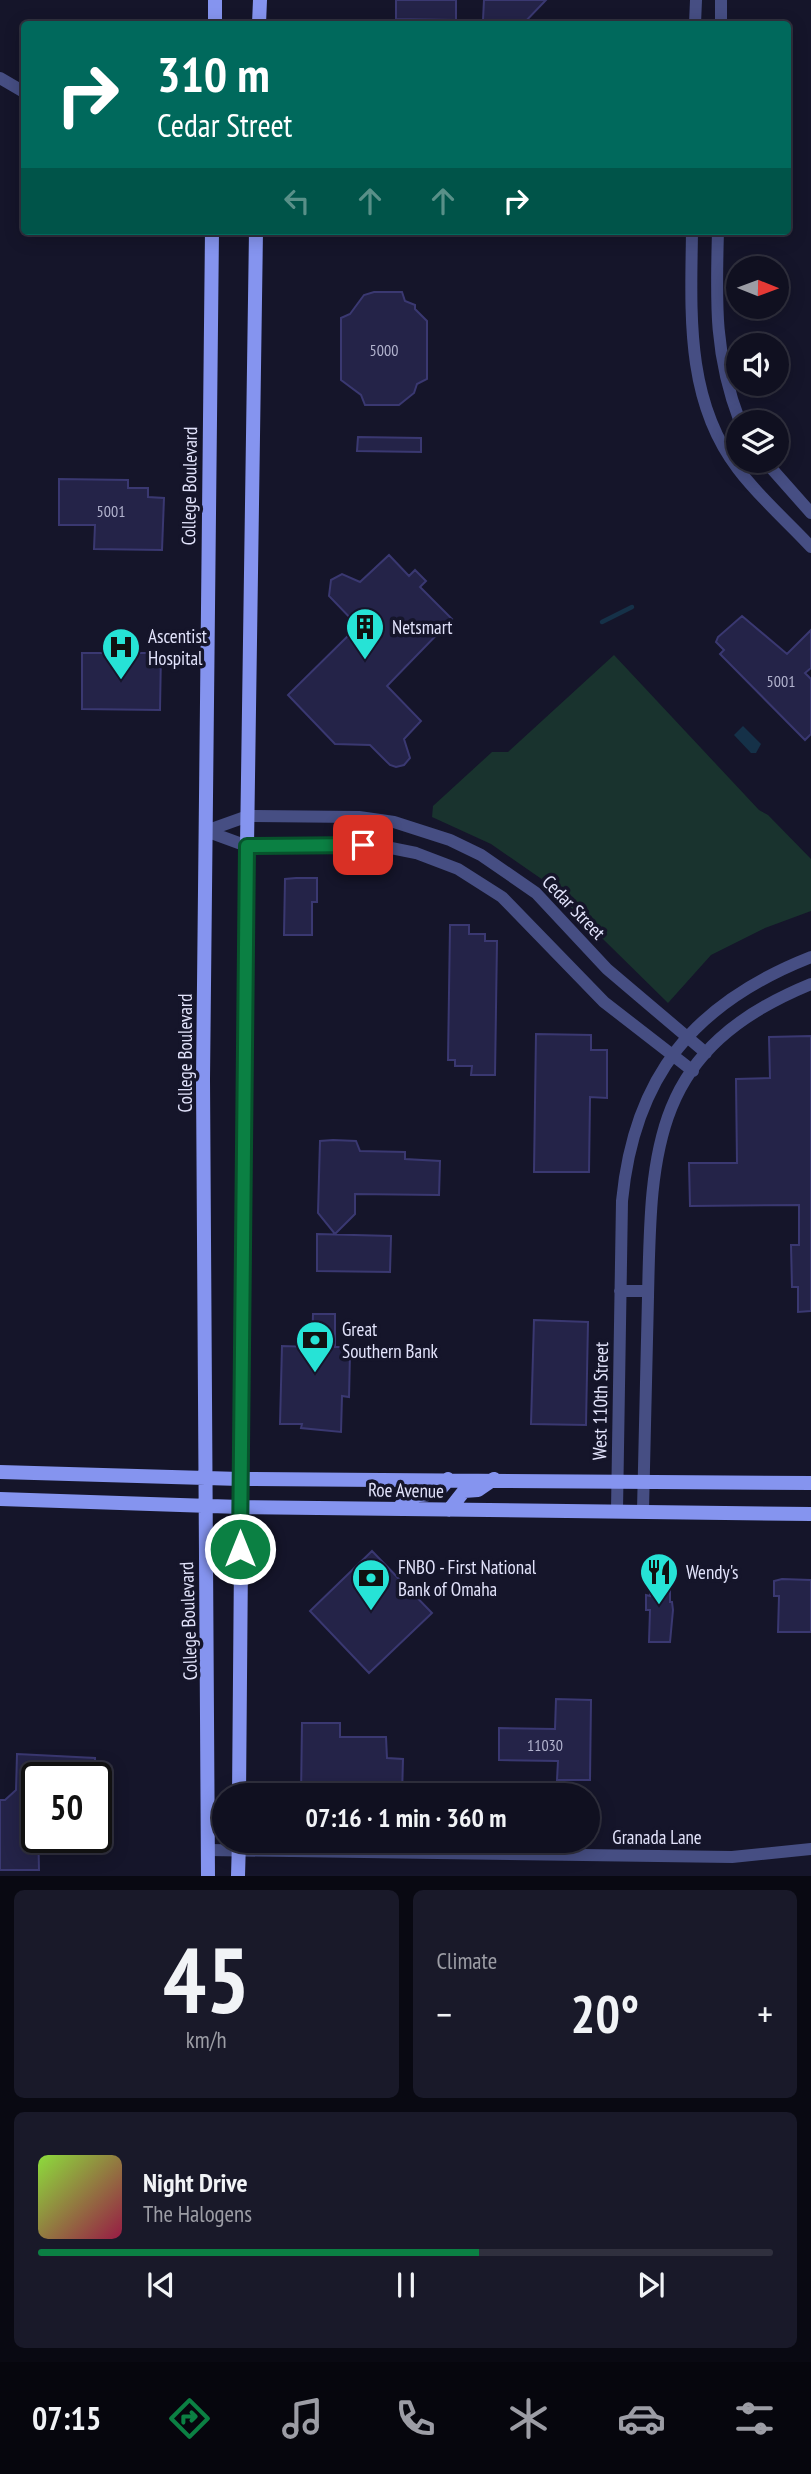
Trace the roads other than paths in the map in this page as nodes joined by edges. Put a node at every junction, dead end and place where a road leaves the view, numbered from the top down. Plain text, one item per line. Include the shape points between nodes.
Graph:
1 (215, 0) edge
2 (260, 0) edge
3 (696, 0) edge
4 (721, 0) edge
5 (215, 21) edge
6 (259, 21) edge
7 (695, 21) edge
8 (721, 21) edge
9 (0, 78) edge
10 (21, 90) edge
11 (212, 235) edge
12 (256, 235) edge
13 (692, 235) edge
14 (718, 235) edge
15 (736, 410) edge
16 (776, 473) edge
17 (811, 513) edge
18 (811, 547) edge
19 (247, 816) junction
20 (394, 822) junction
21 (205, 831) junction
22 (247, 846) junction
23 (386, 847) junction
24 (811, 957) edge
25 (811, 984) edge
26 (686, 1037) junction
27 (706, 1053) junction
28 (673, 1057) junction
29 (693, 1071) junction
30 (620, 1291) junction
31 (648, 1291) junction
32 (0, 1472) edge
33 (203, 1478) junction
34 (240, 1479) junction
35 (448, 1479) junction
36 (494, 1479) junction
37 (618, 1480) junction
38 (644, 1480) junction
39 (811, 1483) edge
40 (0, 1499) edge
41 (204, 1505) junction
42 (240, 1507) junction
43 (399, 1509) junction
44 (449, 1510) junction
45 (617, 1510) junction
46 (643, 1510) junction
47 (811, 1514) edge
48 (239, 1783) edge
49 (212, 1849) edge
50 (811, 1849) edge
51 (208, 1850) junction
52 (239, 1853) edge
53 (553, 1853) edge
54 (208, 1875) edge
55 (238, 1875) edge

1 - 5 main road
2 - 6 main road
3 - 7 street
4 - 8 street
9 - 10 street
11 - 21 main road, College Boulevard
12 - 19 main road
13 - 18 street via 692,346 712,422 738,469
14 - 15 street via 718,344
16 - 17 street
19 - 20 street, Cedar Street via 359,817
19 - 21 street, Cedar Street
19 - 22 main road
20 - 23 street
20 - 26 street, Cedar Street via 450,839 511,874 536,893 607,969
21 - 22 street
21 - 33 main road, College Boulevard
22 - 23 street
22 - 34 main road
23 - 28 street via 440,861 489,887 604,1002
24 - 26 street, West 110th Street via 742,990
25 - 27 street via 752,1014
26 - 27 street, Cedar Street
26 - 28 street, West 110th Street
27 - 29 street
28 - 29 street
28 - 30 street, West 110th Street via 652,1086 626,1155
29 - 31 street via 665,1118 656,1154 649,1206
30 - 31 street
30 - 37 street, West 110th Street
31 - 38 street
32 - 33 main road, Roe Avenue
33 - 34 main road, Roe Avenue
33 - 41 main road, College Boulevard
34 - 35 main road, Roe Avenue
34 - 42 main road
35 - 36 main road, Roe Avenue
35 - 43 main road via 442,1490 433,1495 414,1494
36 - 37 main road, Roe Avenue
36 - 44 main road via 478,1490 464,1491
37 - 38 main road, Roe Avenue
37 - 45 street, West 110th Street
38 - 39 main road, Roe Avenue
38 - 46 street
40 - 41 main road, Roe Avenue
41 - 42 main road, Roe Avenue
41 - 51 main road, College Boulevard
42 - 43 main road, Roe Avenue
42 - 48 main road
43 - 44 main road, Roe Avenue
44 - 45 main road, Roe Avenue
45 - 46 main road, Roe Avenue
46 - 47 main road, Roe Avenue
49 - 51 street, Granada Lane
50 - 53 street, Granada Lane via 732,1857
51 - 54 main road, College Boulevard
52 - 55 main road

